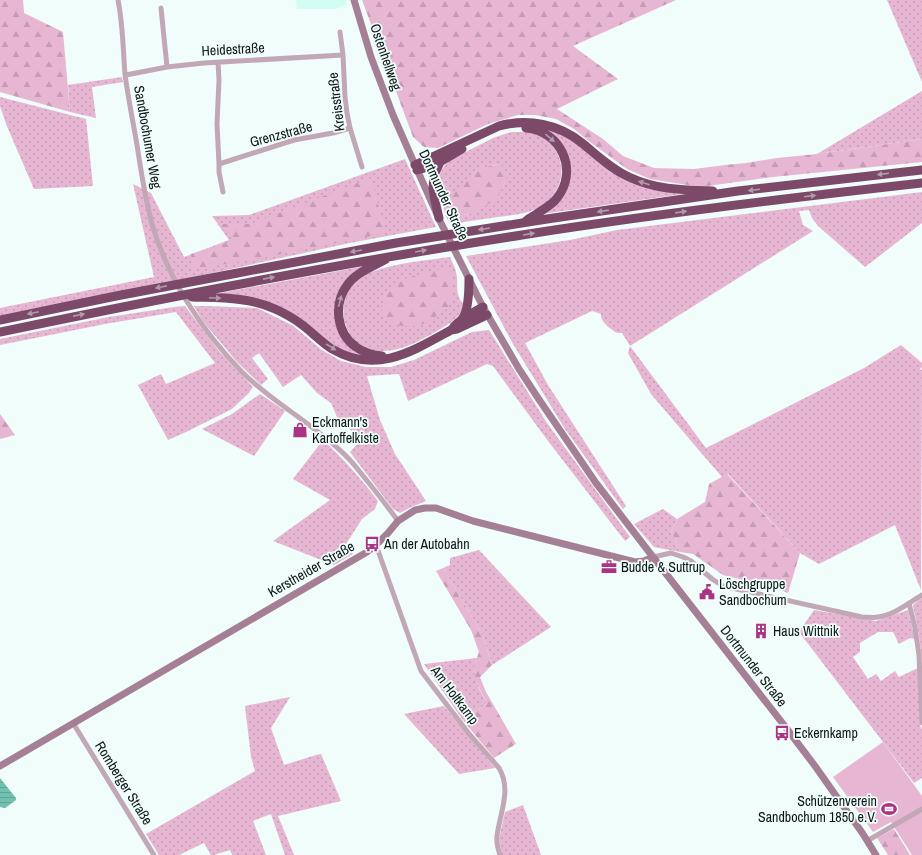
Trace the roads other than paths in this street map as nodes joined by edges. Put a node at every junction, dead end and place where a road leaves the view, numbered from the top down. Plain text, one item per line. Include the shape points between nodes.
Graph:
1 (118, 0) edge
2 (354, 0) edge
3 (161, 8) dead end
4 (340, 32) dead end
5 (344, 55) junction
6 (218, 62) junction
7 (167, 67) junction
8 (126, 75) junction
9 (396, 122) joint
10 (350, 128) junction
11 (440, 162) junction
12 (219, 164) junction
13 (416, 167) junction
14 (362, 168) dead end
15 (922, 170) edge
16 (922, 183) edge
17 (738, 191) junction
18 (224, 192) dead end
19 (440, 219) junction
20 (523, 223) junction
21 (393, 256) junction
22 (469, 279) junction
23 (176, 296) junction
24 (485, 311) junction
25 (462, 319) junction
26 (0, 320) edge
27 (452, 330) junction
28 (0, 332) edge
29 (390, 357) junction
30 (398, 521) junction
31 (376, 545) junction
32 (653, 557) junction
33 (922, 595) edge
34 (909, 603) junction
35 (73, 723) junction
36 (922, 724) edge
37 (0, 766) edge
38 (922, 809) edge
39 (867, 840) junction
40 (154, 855) edge
41 (500, 855) edge
42 (876, 855) edge

1 - 8 street, Sandbochumer Weg
2 - 9 main road, Ostenhellweg via 371,57
3 - 7 street
4 - 5 street, Kreisstraße
5 - 6 street, Heidestraße
5 - 10 street, Kreisstraße via 345,97
6 - 7 street, Heidestraße
6 - 12 street
7 - 8 street, Heidestraße
8 - 30 street, Sandbochumer Weg via 152,225 172,273 192,311 242,372 348,458
9 - 13 main road, Dortmunder Straße
10 - 12 street, Grenzstraße via 294,140
10 - 14 street, Kreisstraße
11 - 13 highway via 428,167
11 - 19 highway via 433,181
11 -> 20 highway via 502,130 532,128 551,137 564,158 564,186 551,205
12 - 18 street
17 -> 13 highway via 663,188 638,181 619,172 560,129 530,122 499,126
13 - 19 main road, Dortmunder Straße
15 -> 17 highway
21 -> 16 highway via 663,214
17 -> 20 highway
19 - 22 main road, Dortmunder Straße
20 -> 26 highway via 308,259
23 -> 21 highway
29 -> 21 highway via 369,354 348,340 341,325 338,309 342,292 348,283
22 - 24 main road, Dortmunder Straße
22 - 25 highway via 467,304
28 -> 23 highway
23 -> 29 highway via 252,301 290,317 332,349 347,356 370,360
24 - 25 highway
24 - 27 highway
24 - 32 main road, Dortmunder Straße via 538,398 596,483
25 - 27 highway
27 - 29 highway via 407,353
30 - 31 main road, Kerstheider Straße
30 - 32 main road, Kerstheider Straße via 415,510 436,508 472,521 635,562
31 - 35 main road, Kerstheider Straße
31 - 41 street, Am Holtkamp via 421,671 502,774 505,782 504,804 497,837
32 - 34 street via 675,553 691,561 723,586 862,617 879,617
32 - 39 main road, Dortmunder Straße via 815,766
33 - 34 street
34 - 36 street via 916,628 919,655
35 - 37 main road, Kerstheider Straße
35 - 40 street, Romberger Straße
38 - 39 street
39 - 42 main road, Dortmunder Straße

